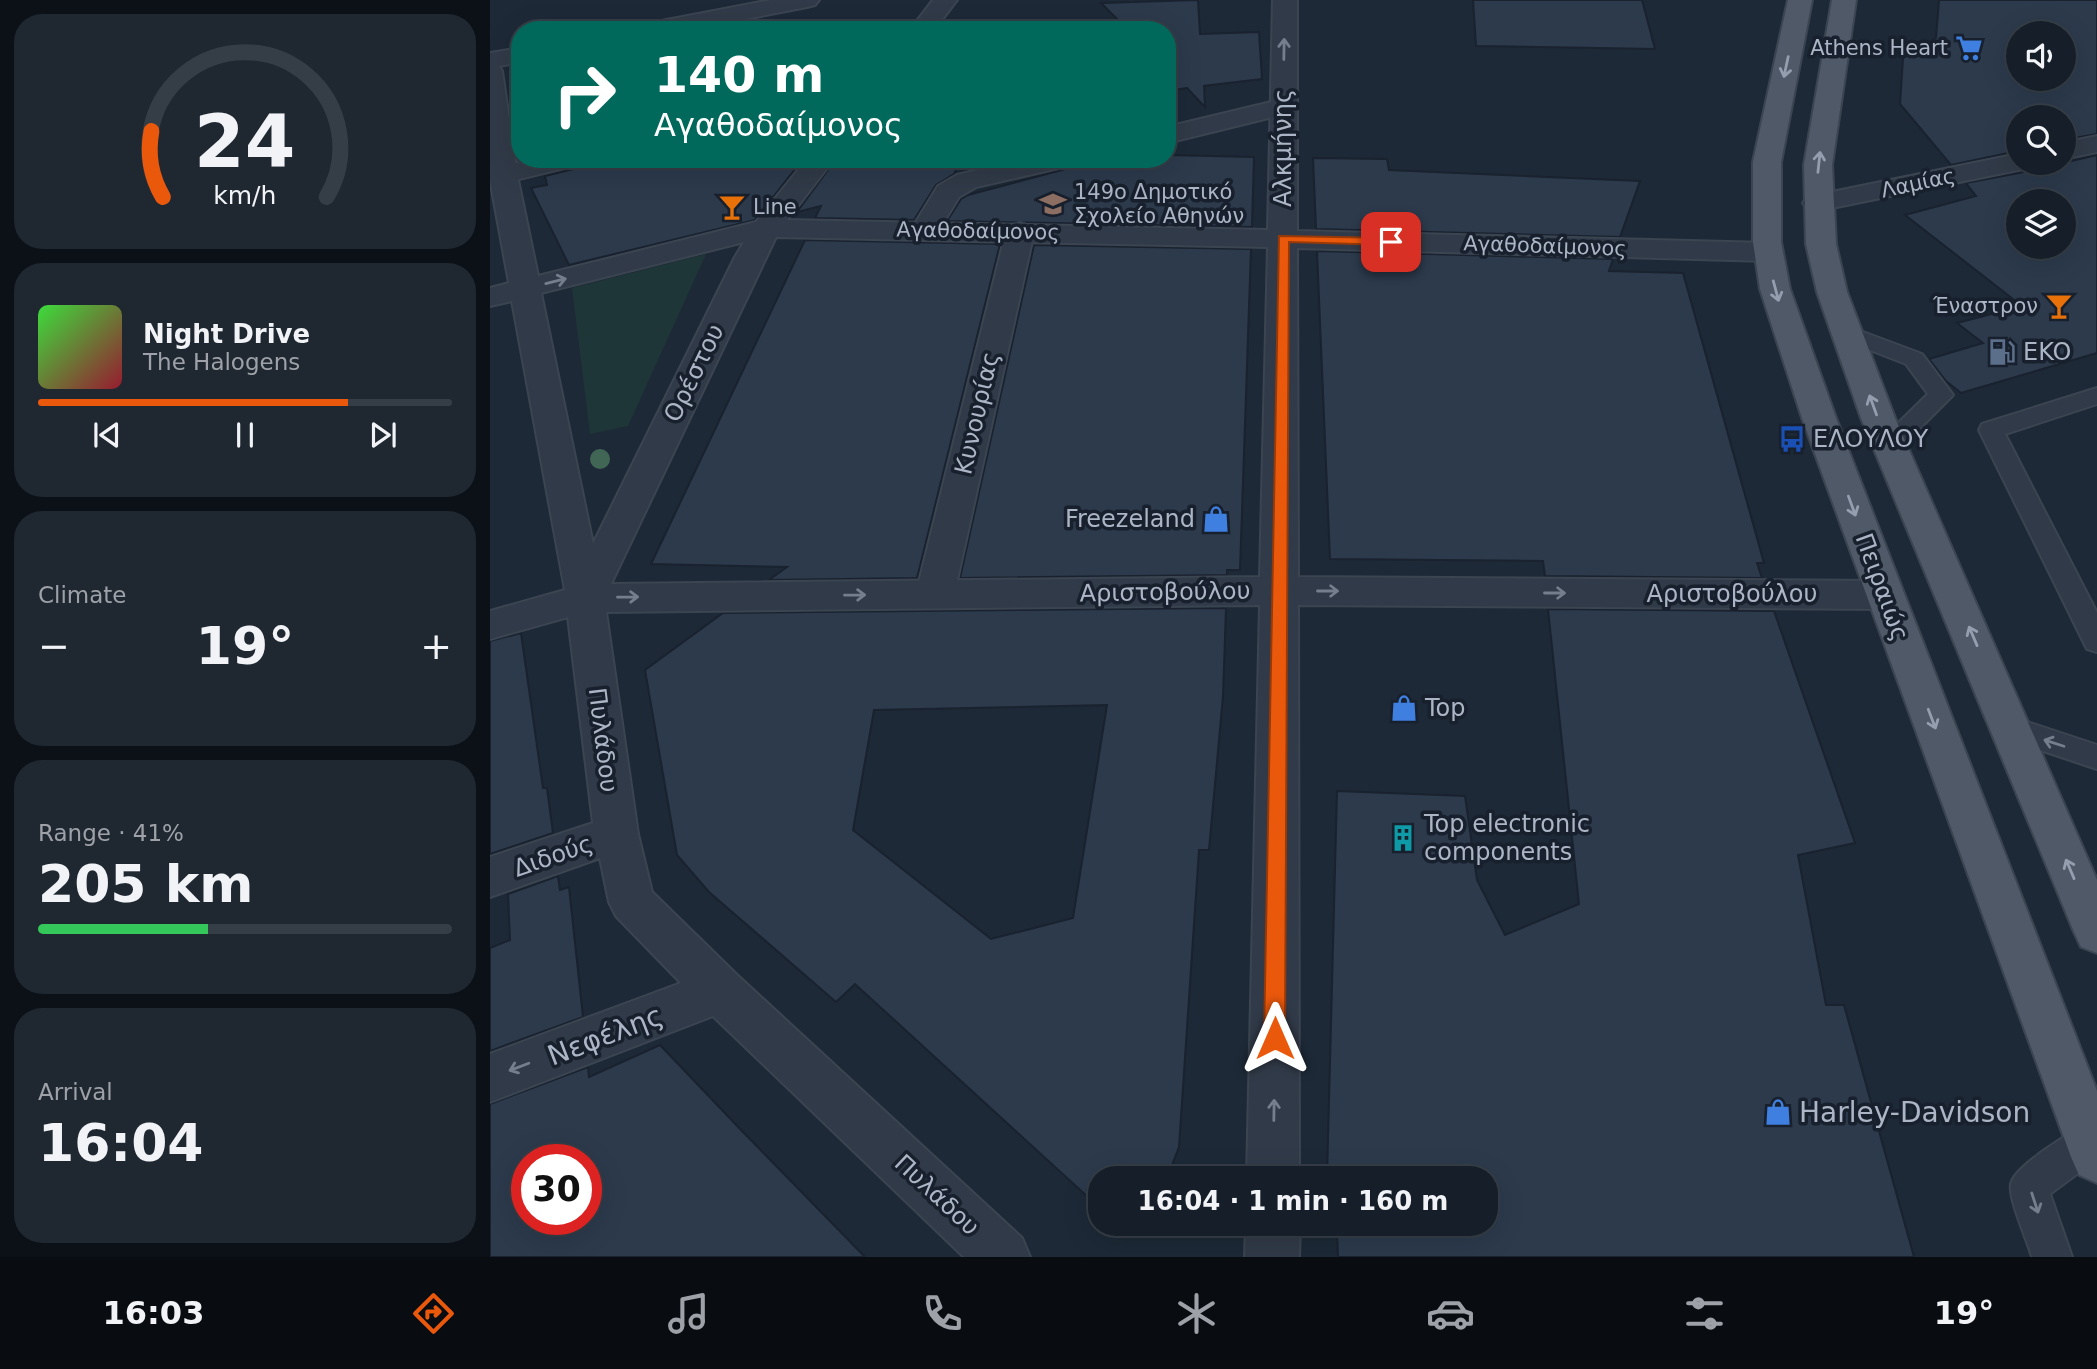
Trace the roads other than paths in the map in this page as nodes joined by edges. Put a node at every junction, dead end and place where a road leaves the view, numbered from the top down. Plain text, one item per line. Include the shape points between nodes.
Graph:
1 (807, 0) edge
2 (944, 0) edge
3 (1285, 0) edge
4 (1800, 0) edge
5 (1844, 0) edge
6 (698, 21) edge
7 (929, 21) edge
8 (511, 56) edge
9 (490, 60) edge
10 (490, 71) edge
11 (1283, 107) junction
12 (1176, 133) edge
13 (2097, 144) edge
14 (2076, 148) edge
15 (2006, 165) edge
16 (529, 168) edge
17 (814, 168) edge
18 (1023, 168) edge
19 (496, 176) edge
20 (1817, 203) junction
21 (766, 228) junction
22 (925, 230) junction
23 (1020, 232) junction
24 (1283, 239) junction
25 (1768, 252) junction
26 (507, 293) edge
27 (1847, 333) junction
28 (2097, 396) edge
29 (1889, 444) junction
30 (1279, 591) junction
31 (935, 594) junction
32 (1885, 595) junction
33 (585, 598) junction
34 (490, 625) edge
35 (2097, 641) edge
36 (2012, 729) junction
37 (2097, 757) edge
38 (616, 834) junction
39 (490, 877) edge
40 (2097, 932) edge
41 (720, 991) junction
42 (490, 1078) edge
43 (2094, 1149) edge
44 (1273, 1166) edge
45 (1273, 1236) edge
46 (1003, 1257) edge
47 (1272, 1257) edge
48 (2052, 1257) edge

1 - 6 street
2 - 7 street
11 -> 3 street, Αλκμήνης
4 -> 25 main road, Πειραιώς via 1767,162
20 -> 5 main road via 1818,165
8 - 9 street
10 - 19 street, Πυλάδου
11 - 12 street
11 - 24 street, Αλκμήνης
13 - 14 street
15 - 20 street, Λαμίας
16 - 19 street
17 - 21 street, Ορέστου
18 - 22 street via 967,181 948,192
19 - 26 street, Πυλάδου
20 - 27 main road via 1832,292
21 - 22 street, Αγαθοδαίμονος
26 -> 21 street, Αγαθοδαίμονος
21 - 33 street, Ορέστου
22 - 23 street, Αγαθοδαίμονος
23 - 24 street, Αγαθοδαίμονος
23 - 31 street, Κυνουρίας
24 - 25 street, Αγαθοδαίμονος
24 - 30 street, Αλκμήνης
25 -> 32 main road, Πειραιώς via 1794,347
26 - 33 street, Πυλάδου
29 -> 27 main road
27 - 29 lane via 1914,359 1941,395
28 - 35 lane via 1990,429
36 -> 29 main road
30 - 31 street, Αριστοβούλου
30 -> 32 street, Αριστοβούλου
44 -> 30 street, Αλκμήνης
33 -> 31 street, Αριστοβούλου
32 -> 43 main road, Πειραιώς
33 - 34 street, Αριστοβούλου
33 - 38 street, Πυλάδου
37 -> 36 lane
40 -> 36 main road
38 - 39 street, Διδούς
38 - 41 street, Πυλάδου via 632,902
41 -> 42 street, Νεφέλης
41 - 46 street, Πυλάδου
43 -> 48 lane via 2029,1186
45 - 47 street

